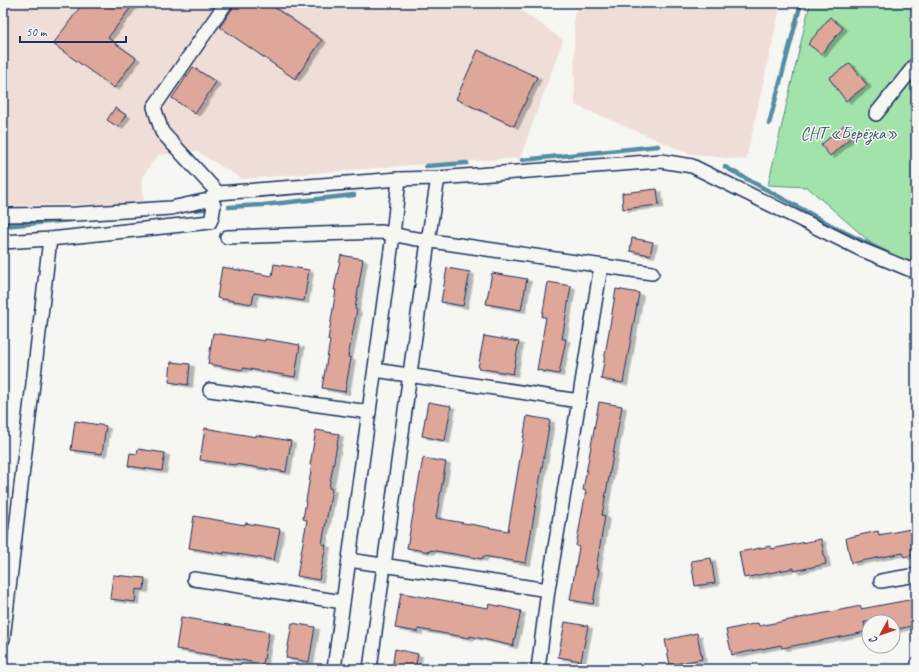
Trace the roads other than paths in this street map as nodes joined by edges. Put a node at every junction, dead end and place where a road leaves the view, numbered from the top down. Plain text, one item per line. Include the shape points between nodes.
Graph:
1 (226, 3) edge
2 (916, 64) edge
3 (876, 114) dead end
4 (438, 178) junction
5 (399, 179) junction
6 (213, 196) junction
7 (3, 215) edge
8 (393, 235) junction
9 (227, 237) dead end
10 (50, 239) junction
11 (428, 241) junction
12 (3, 242) edge
13 (601, 266) junction
14 (916, 266) edge
15 (652, 273) dead end
16 (375, 370) junction
17 (410, 376) junction
18 (210, 390) dead end
19 (579, 401) junction
20 (369, 412) junction
21 (349, 560) junction
22 (384, 566) junction
23 (916, 575) edge
24 (194, 579) dead end
25 (880, 581) dead end
26 (548, 590) junction
27 (343, 602) junction
28 (3, 639) edge
29 (334, 669) edge
30 (370, 669) edge
31 (538, 669) edge

1 - 6 street via 154,108 162,132
2 - 3 street
4 - 5 street
4 - 11 street
4 - 14 street via 661,161 692,166 860,249 911,270
5 - 6 street
5 - 8 street
6 - 7 street via 170,208 76,214
6 - 10 street via 214,205 210,222
8 - 9 street via 382,232
8 - 11 street
8 - 16 street
10 - 12 street
10 - 28 street
11 - 13 street
11 - 17 street
13 - 15 street
13 - 19 street
16 - 17 street
16 - 20 street
17 - 19 street
17 - 22 street
18 - 20 street
19 - 26 street
20 - 21 street
21 - 22 street
21 - 27 street
22 - 26 street
22 - 30 street
23 - 25 street
24 - 27 street
26 - 31 street
27 - 29 street

